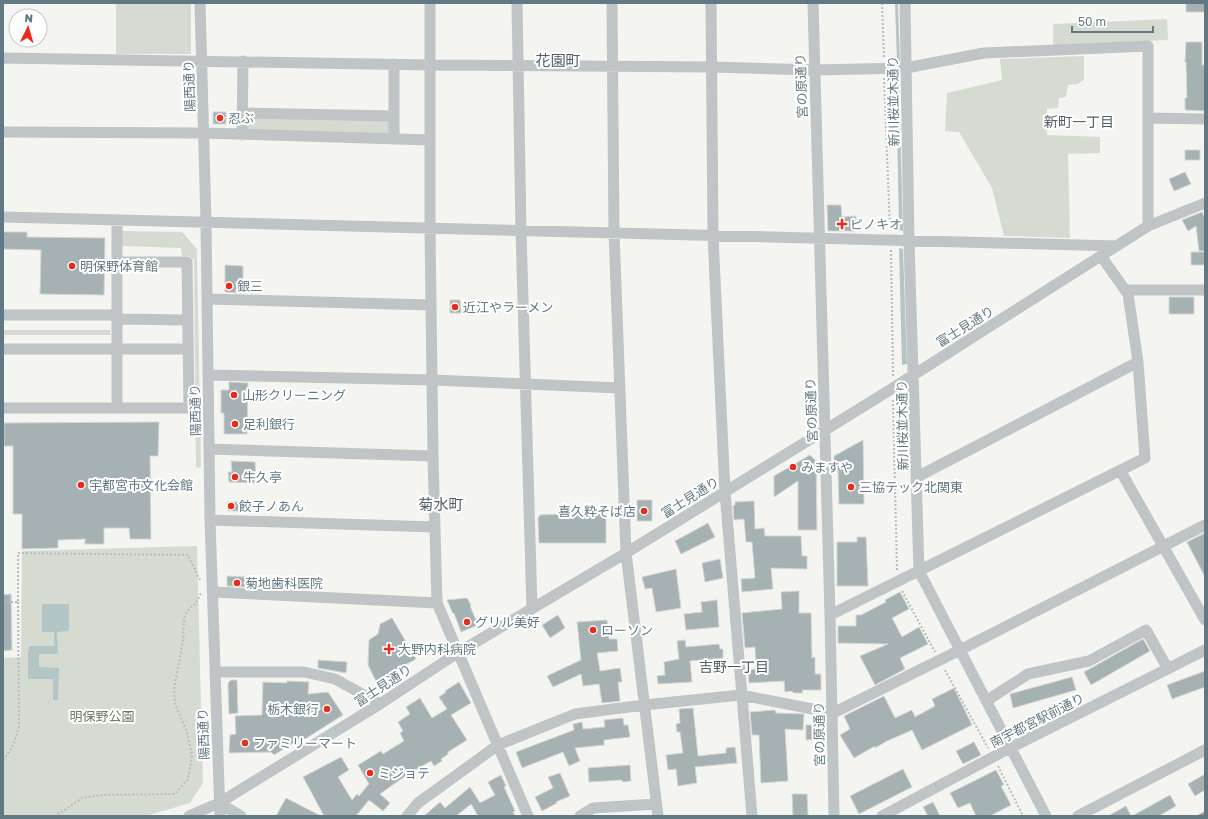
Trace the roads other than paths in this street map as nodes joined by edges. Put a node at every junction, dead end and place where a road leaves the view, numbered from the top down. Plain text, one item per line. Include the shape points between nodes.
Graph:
1 (200, 3) edge
2 (430, 3) edge
3 (517, 3) edge
4 (612, 3) edge
5 (711, 3) edge
6 (813, 3) edge
7 (905, 3) edge
8 (3, 58) edge
9 (202, 60) junction
10 (243, 61) junction
11 (394, 64) junction
12 (430, 65) junction
13 (518, 66) junction
14 (613, 67) junction
15 (712, 67) junction
16 (906, 68) junction
17 (815, 70) junction
18 (242, 113) junction
19 (393, 116) junction
20 (1148, 118) junction
21 (1205, 118) edge
22 (3, 132) edge
23 (204, 134) junction
24 (242, 135) junction
25 (394, 139) junction
26 (430, 140) junction
27 (1205, 203) edge
28 (3, 217) edge
29 (117, 220) junction
30 (206, 222) junction
31 (1148, 226) junction
32 (430, 228) junction
33 (521, 231) junction
34 (614, 233) junction
35 (713, 236) junction
36 (819, 238) junction
37 (909, 241) junction
38 (1117, 246) junction
39 (1101, 256) junction
40 (117, 262) junction
41 (1125, 290) junction
42 (1205, 290) edge
43 (207, 299) junction
44 (431, 305) junction
45 (3, 315) edge
46 (117, 317) junction
47 (188, 320) junction
48 (117, 348) junction
49 (3, 349) edge
50 (188, 349) junction
51 (1138, 362) junction
52 (208, 374) junction
53 (914, 375) junction
54 (433, 380) junction
55 (525, 383) junction
56 (620, 388) junction
57 (3, 408) edge
58 (117, 408) junction
59 (825, 430) junction
60 (209, 449) junction
61 (433, 456) junction
62 (1120, 470) junction
63 (917, 477) junction
64 (725, 492) junction
65 (210, 520) junction
66 (1205, 525) edge
67 (435, 527) junction
68 (1164, 547) junction
69 (626, 553) junction
70 (920, 571) junction
71 (213, 592) junction
72 (436, 603) junction
73 (532, 609) junction
74 (830, 616) junction
75 (1205, 620) edge
76 (960, 650) junction
77 (1205, 650) edge
78 (459, 652) junction
79 (1168, 669) junction
80 (215, 672) junction
81 (741, 695) junction
82 (986, 700) junction
83 (380, 704) junction
84 (644, 705) junction
85 (833, 713) junction
86 (498, 745) junction
87 (1010, 748) junction
88 (1205, 750) edge
89 (219, 803) junction
90 (656, 804) junction
91 (189, 816) edge
92 (220, 816) edge
93 (240, 816) edge
94 (407, 816) edge
95 (528, 816) edge
96 (580, 816) edge
97 (658, 816) edge
98 (752, 816) edge
99 (834, 816) edge
100 (882, 816) edge
101 (1046, 816) edge
102 (1078, 816) edge

1 - 9 street, 陽西通り
2 - 12 street
3 - 13 street
4 - 14 street
5 - 15 street
6 - 17 street, 宮の原通り
7 - 16 street, 新川桜並木通り
8 - 9 street
9 - 10 street
9 - 23 street, 陽西通り
10 - 11 street
10 - 18 street
11 - 12 street
11 - 19 street
12 - 13 street
12 - 26 street
13 - 14 street
13 - 33 street
14 - 15 street
14 - 34 street
15 - 17 street
15 - 35 street
16 - 17 street
16 - 20 street via 984,53 1148,46
16 - 37 street, 新川桜並木通り
17 - 36 street, 宮の原通り
18 - 19 street
18 - 24 street
19 - 25 street
20 - 21 street
20 - 31 street
22 - 23 street
23 - 24 street
23 - 30 street, 陽西通り
24 - 25 street
25 - 26 street
26 - 32 street
27 - 31 street, 富士見通り
28 - 29 street
29 - 30 street
29 - 40 street
30 - 32 street
30 - 43 street, 陽西通り
31 - 38 street, 富士見通り
32 - 33 street
32 - 44 street
33 - 34 street
33 - 55 street
34 - 35 street
34 - 56 street
35 - 36 street
35 - 64 street
36 - 37 street
36 - 59 street, 宮の原通り
37 - 38 street
37 - 53 street, 新川桜並木通り
38 - 39 street, 富士見通り
39 - 41 street
39 - 53 street, 富士見通り
40 - 46 street
40 - 47 street via 187,262
41 - 42 street
41 - 51 street via 1128,294
43 - 44 street
43 - 52 street, 陽西通り
44 - 54 street
45 - 46 street
46 - 47 street
46 - 48 street
47 - 50 street
48 - 49 street
48 - 50 street
48 - 58 street
50 - 58 street via 189,408
51 - 62 street via 1145,458
51 - 63 street
52 - 54 street
52 - 60 street, 陽西通り
53 - 59 street, 富士見通り
53 - 63 street, 新川桜並木通り
54 - 55 street
54 - 61 street
55 - 56 street
55 - 73 street
56 - 69 street
57 - 58 street
59 - 64 street, 富士見通り
59 - 74 street, 宮の原通り
60 - 61 street
60 - 65 street, 陽西通り
61 - 67 street
62 - 68 street
62 - 70 street
63 - 70 street, 新川桜並木通り
64 - 69 street, 富士見通り
64 - 81 street
65 - 67 street
65 - 71 street, 陽西通り
66 - 68 street
67 - 72 street
68 - 75 street
68 - 76 street
69 - 73 street, 富士見通り
69 - 84 street
70 - 74 street
70 - 76 street, 新川桜並木通り
71 - 72 street
71 - 80 street, 陽西通り
72 - 78 street
73 - 78 street, 富士見通り
74 - 85 street, 宮の原通り
76 - 82 street, 新川桜並木通り
76 - 85 street
77 - 79 street, 南宇都宮駅前通り
78 - 83 street, 富士見通り
78 - 86 street
79 - 82 street via 1146,630 1089,661 1028,674
79 - 87 street, 南宇都宮駅前通り
80 - 83 street via 304,672 335,679
80 - 89 street, 陽西通り
81 - 84 street
81 - 85 street
81 - 98 street
82 - 87 street, 新川桜並木通り
83 - 89 street, 富士見通り
84 - 86 street via 575,714
84 - 90 street
85 - 99 street, 宮の原通り
86 - 94 street via 418,803
86 - 95 street
87 - 100 street, 南宇都宮駅前通り
87 - 101 street, 新川桜並木通り
88 - 102 street
89 - 91 street, 富士見通り
89 - 92 street, 陽西通り
89 - 93 street
90 - 96 street via 593,808
90 - 97 street

